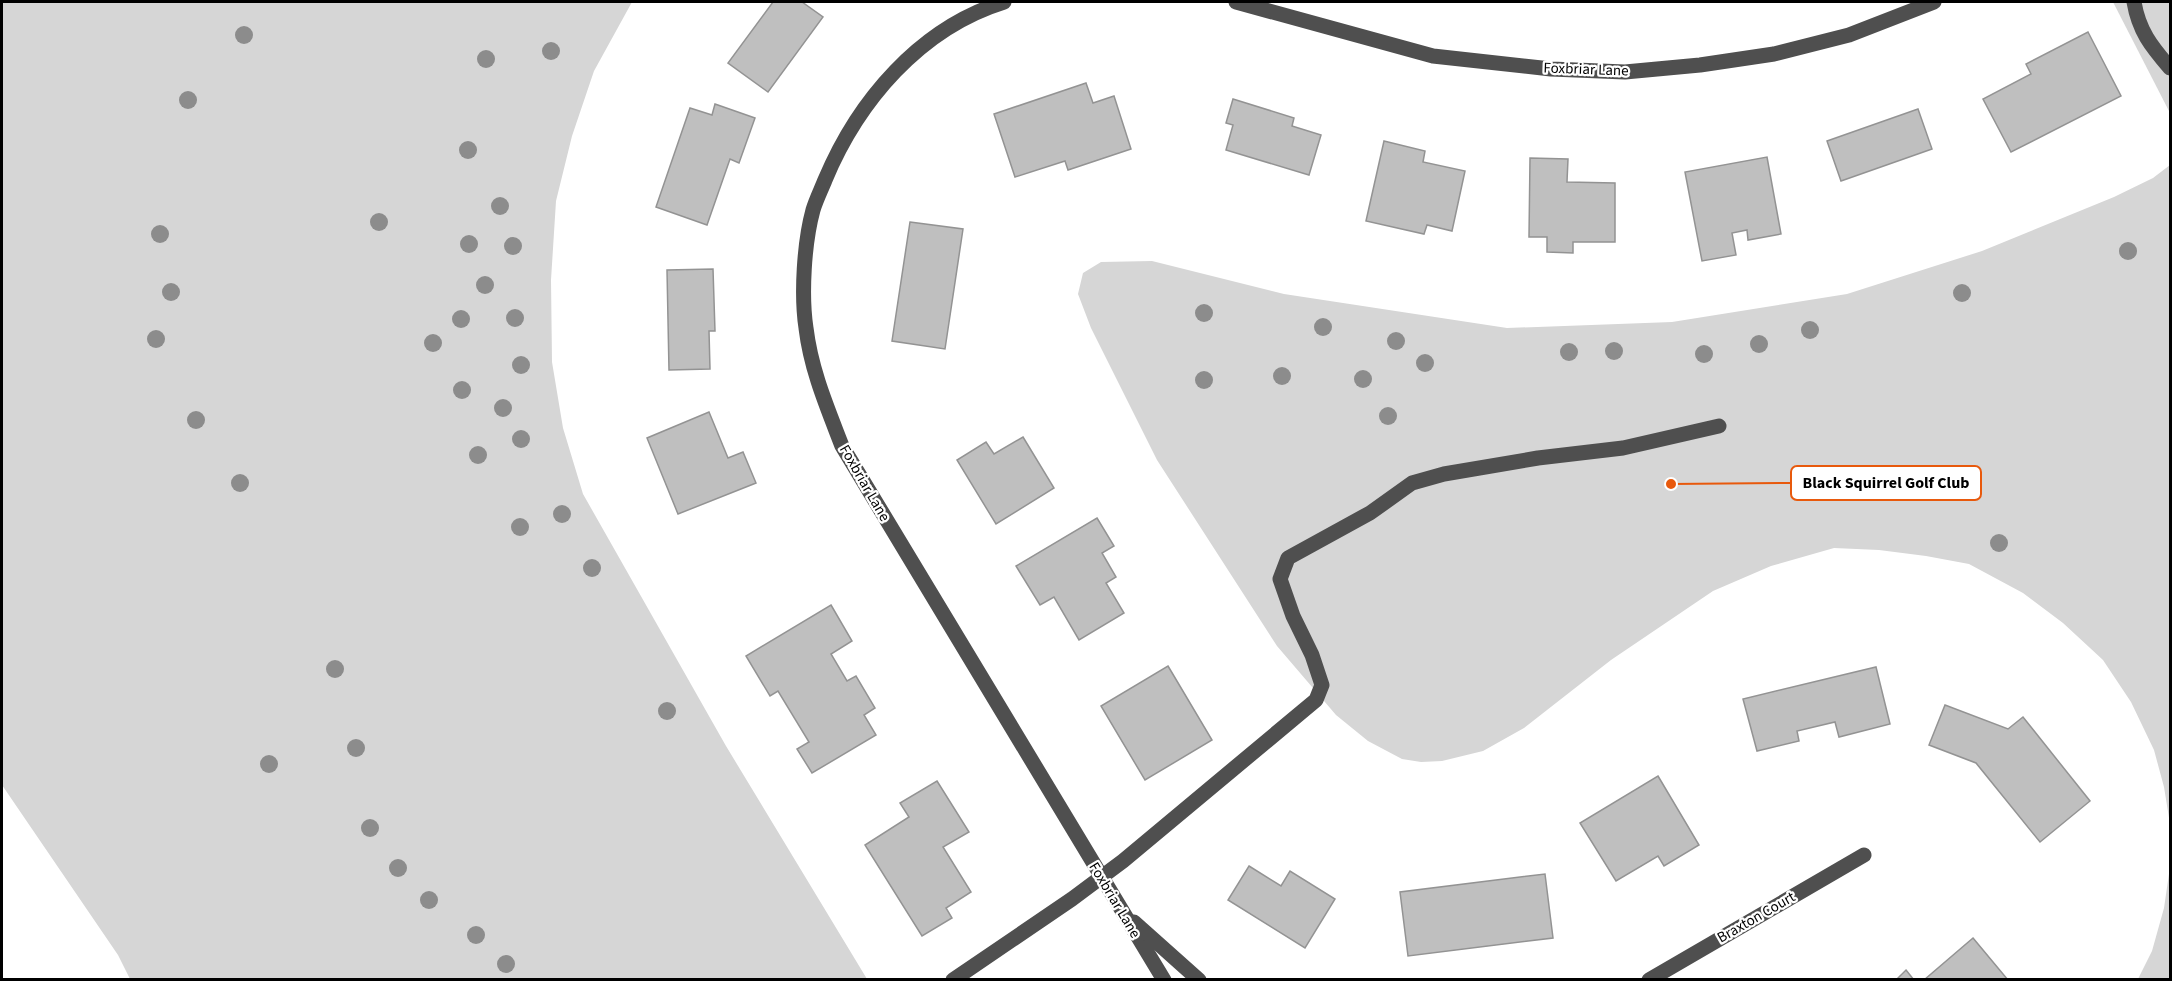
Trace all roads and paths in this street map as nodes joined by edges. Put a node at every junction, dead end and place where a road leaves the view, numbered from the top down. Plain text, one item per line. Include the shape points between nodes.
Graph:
1 (1004, 2) edge
2 (1236, 2) edge
3 (1934, 2) edge
4 (2134, 2) edge
5 (2170, 68) edge
6 (1719, 426) dead end
7 (1864, 855) dead end
8 (1102, 877) junction
9 (1123, 912) junction
10 (953, 980) edge
11 (1164, 980) edge
12 (1199, 980) edge
13 (1649, 980) edge

1 - 8 street, Foxbriar Lane via 942,31 899,66 864,108 835,157 813,210 804,268 805,327 813,370 842,446
2 - 3 street, Foxbriar Lane via 1433,56 1551,69 1625,72 1774,54 1849,35
4 - 5 street via 2138,23
6 - 8 street via 1623,448 1538,458 1412,483 1370,513 1288,558 1280,579 1322,685 1316,700
7 - 13 street, Braxton Court
8 - 9 street, Foxbriar Lane
8 - 10 street
9 - 11 street, Foxbriar Lane
9 - 12 street

